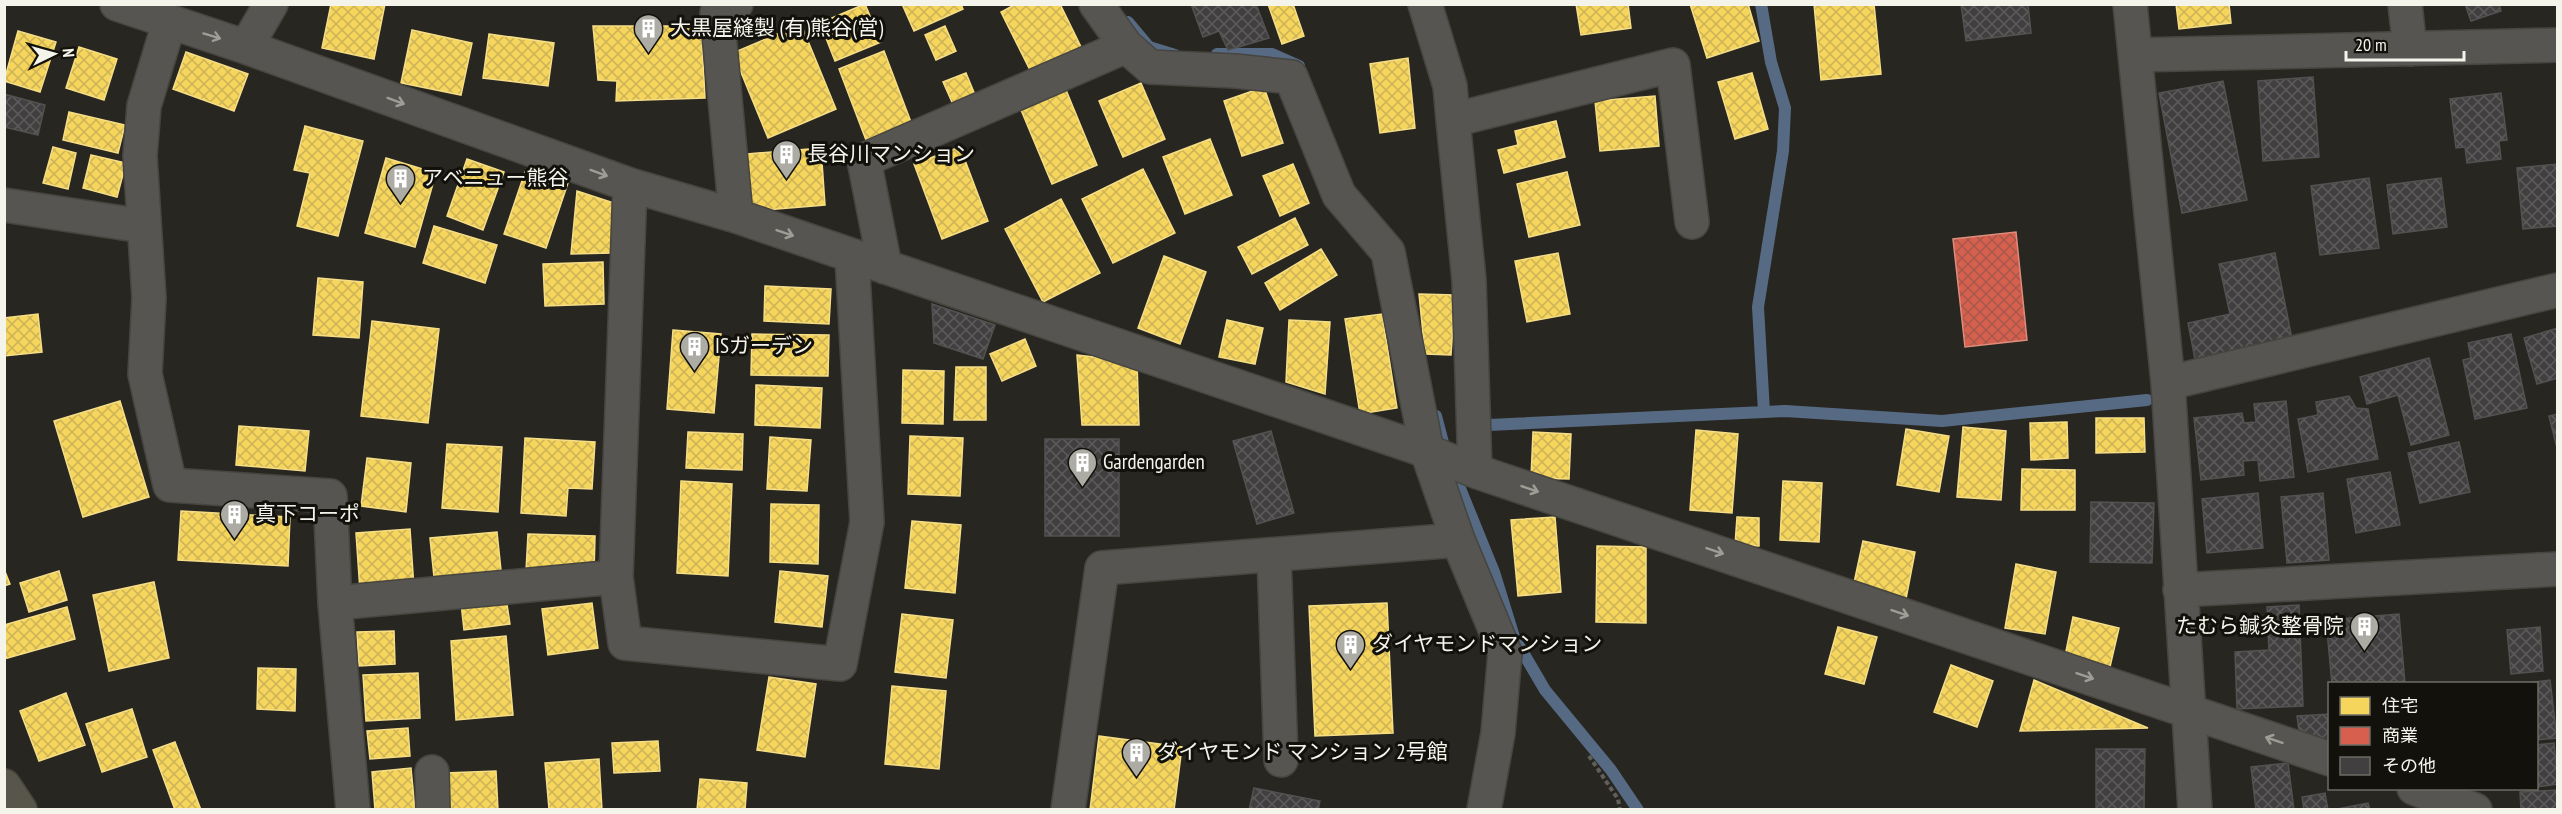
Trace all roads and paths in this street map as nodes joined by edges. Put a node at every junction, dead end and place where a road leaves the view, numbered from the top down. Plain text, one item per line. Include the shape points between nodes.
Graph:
1 (117, 4) edge
2 (271, 4) edge
3 (736, 4) edge
4 (1096, 4) edge
5 (1425, 4) edge
6 (2130, 4) edge
7 (2405, 4) edge
8 (169, 23) junction
9 (2558, 45) edge
10 (1126, 46) junction
11 (246, 47) junction
12 (2410, 49) junction
13 (2135, 55) junction
14 (1453, 120) junction
15 (630, 185) junction
16 (4, 204) edge
17 (736, 216) junction
18 (1692, 222) dead end
19 (143, 226) junction
20 (852, 257) junction
21 (885, 267) junction
22 (2558, 290) edge
23 (2168, 383) junction
24 (1429, 452) junction
25 (1475, 471) junction
26 (1458, 540) junction
27 (1274, 555) junction
28 (2558, 570) edge
29 (616, 577) junction
30 (2180, 590) junction
31 (335, 603) junction
32 (2187, 710) junction
33 (1589, 756) dead end
34 (2328, 758) edge
35 (1281, 760) dead end
36 (432, 772) dead end
37 (4, 786) edge
38 (2417, 790) edge
39 (20, 810) edge
40 (353, 810) edge
41 (433, 810) edge
42 (1068, 810) edge
43 (1484, 810) edge
44 (1620, 810) edge
45 (2195, 810) edge
46 (2475, 810) edge

1 - 8 street
2 - 11 street
3 - 17 street via 717,13
4 - 10 street
5 - 14 street via 1450,86
6 - 13 street
7 - 12 street
8 -> 11 street
8 - 19 street via 144,106 140,156
9 - 12 street
10 - 21 street via 864,160
10 - 24 street via 1150,67 1235,70 1291,77 1339,195 1388,252
11 -> 15 street
12 - 13 street
13 - 23 street
14 - 18 street via 1674,65
14 - 25 street via 1469,280
15 - 17 street
15 - 29 street
16 - 19 street
17 -> 20 street
19 - 31 street via 149,298 145,374 170,485 330,496
20 - 21 street
20 - 29 street via 867,522 840,664 625,643
21 - 24 street
22 - 23 street
23 - 30 street
24 - 25 street
24 - 26 street
25 -> 32 street
26 - 27 street
26 - 43 street via 1505,653 1498,733
27 - 35 street
27 - 42 street via 1102,568
28 - 30 street
29 - 31 street
30 - 32 street
31 - 40 street
34 -> 32 street
32 - 45 street
33 - 44 path via 1618,799
36 - 41 street
37 - 39 main road
38 - 46 street

